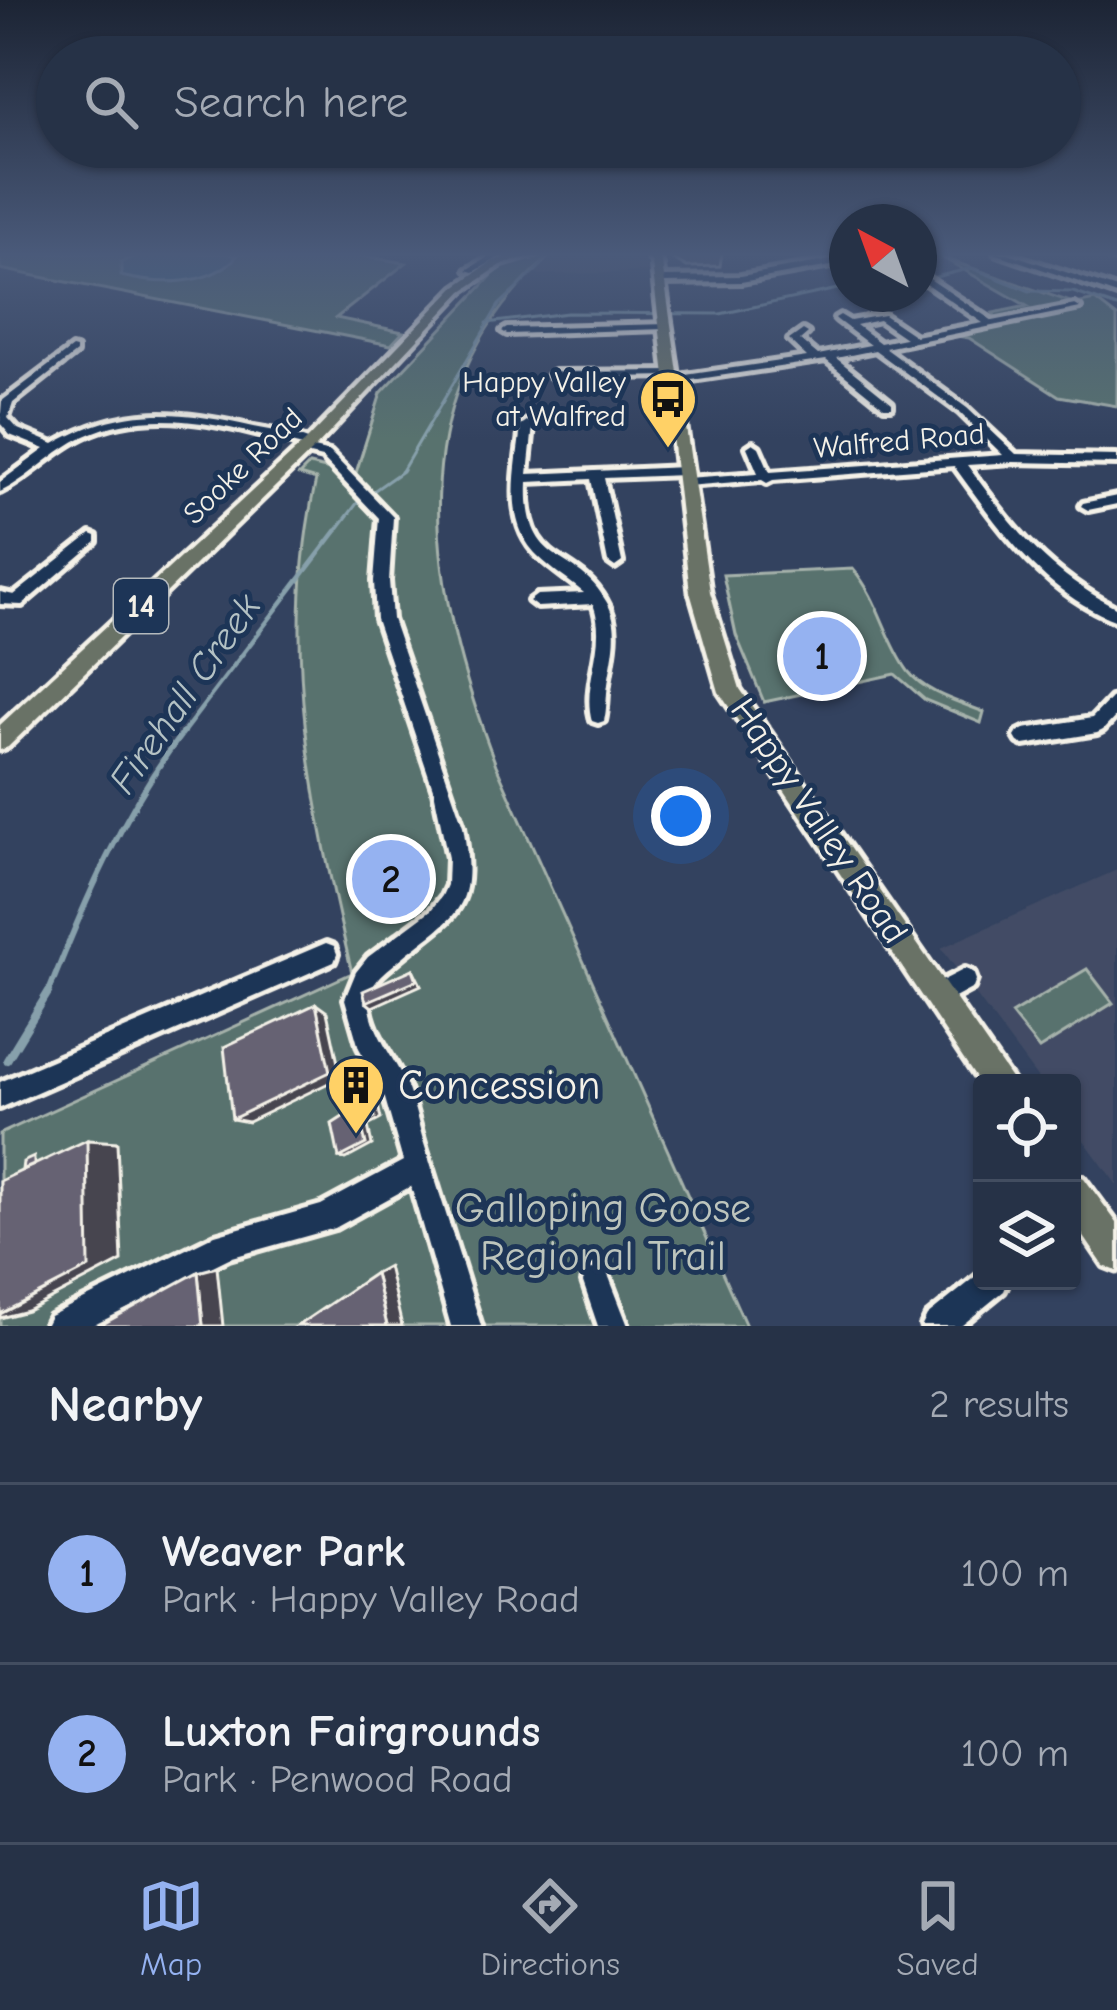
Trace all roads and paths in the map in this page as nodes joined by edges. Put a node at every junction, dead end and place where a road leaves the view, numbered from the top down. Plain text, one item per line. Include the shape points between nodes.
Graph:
1 (434, 315) edge
2 (664, 315) edge
3 (978, 315) edge
4 (1039, 315) edge
5 (839, 318) dead end
6 (853, 322) dead end
7 (991, 324) junction
8 (665, 326) junction
9 (507, 331) dead end
10 (803, 332) dead end
11 (914, 339) junction
12 (878, 347) junction
13 (72, 351) dead end
14 (821, 357) junction
15 (554, 375) dead end
16 (671, 376) junction
17 (888, 405) dead end
18 (527, 425) dead end
19 (52, 447) junction
20 (308, 447) junction
21 (753, 447) dead end
22 (1013, 458) junction
23 (957, 461) junction
24 (1116, 461) edge
25 (597, 475) junction
26 (685, 476) junction
27 (523, 478) junction
28 (767, 479) junction
29 (0, 488) edge
30 (1117, 500) edge
31 (1088, 506) dead end
32 (91, 539) dead end
33 (615, 562) dead end
34 (0, 598) edge
35 (597, 598) junction
36 (537, 601) dead end
37 (1117, 615) edge
38 (1117, 703) edge
39 (598, 716) dead end
40 (1024, 737) dead end
41 (0, 740) edge
42 (326, 954) dead end
43 (965, 980) dead end
44 (938, 995) junction
45 (992, 1074) edge
46 (0, 1095) edge
47 (418, 1168) junction
48 (1081, 1212) edge
49 (1117, 1253) edge
50 (597, 1282) dead end
51 (983, 1290) edge
52 (60, 1326) edge
53 (466, 1326) edge
54 (613, 1326) edge
55 (937, 1326) edge

1 - 20 main road, Sooke Road / 14
2 - 8 main road, Happy Valley Road
3 - 7 street
4 - 7 street
5 - 12 street
6 - 11 street via 881,317
7 - 11 street
8 - 9 street
8 - 16 main road, Happy Valley Road
10 - 14 street via 794,340
11 - 12 street
12 - 14 street
12 - 22 street
13 - 19 street via 8,401 2,418 14,432
14 - 16 street
14 - 17 street
15 - 16 street
16 - 26 main road, Happy Valley Road
18 - 27 street
19 - 20 street via 146,412 181,413
19 - 29 street
20 - 41 main road, Sooke Road / 14
20 - 47 street via 326,455 386,517 384,616 459,867 451,904 374,964 357,999
21 - 28 street
22 - 23 street, Walfred Road
22 - 24 street, Walfred Road
23 - 28 street, Walfred Road
23 - 37 street via 1035,565 1066,591
25 - 26 street, Walfred Road
25 - 27 street, Walfred Road
25 - 33 street
26 - 28 street, Walfred Road
26 - 44 main road, Happy Valley Road via 708,630 730,692
27 - 35 street via 522,514 533,544
30 - 31 street
32 - 34 street via 17,601
35 - 36 street
35 - 39 street via 607,620
38 - 40 street via 1097,725
42 - 46 street
43 - 44 street
44 - 45 main road, Happy Valley Road
47 - 52 street via 325,1218 225,1245
47 - 53 street
48 - 49 main road
50 - 54 street
51 - 55 street

